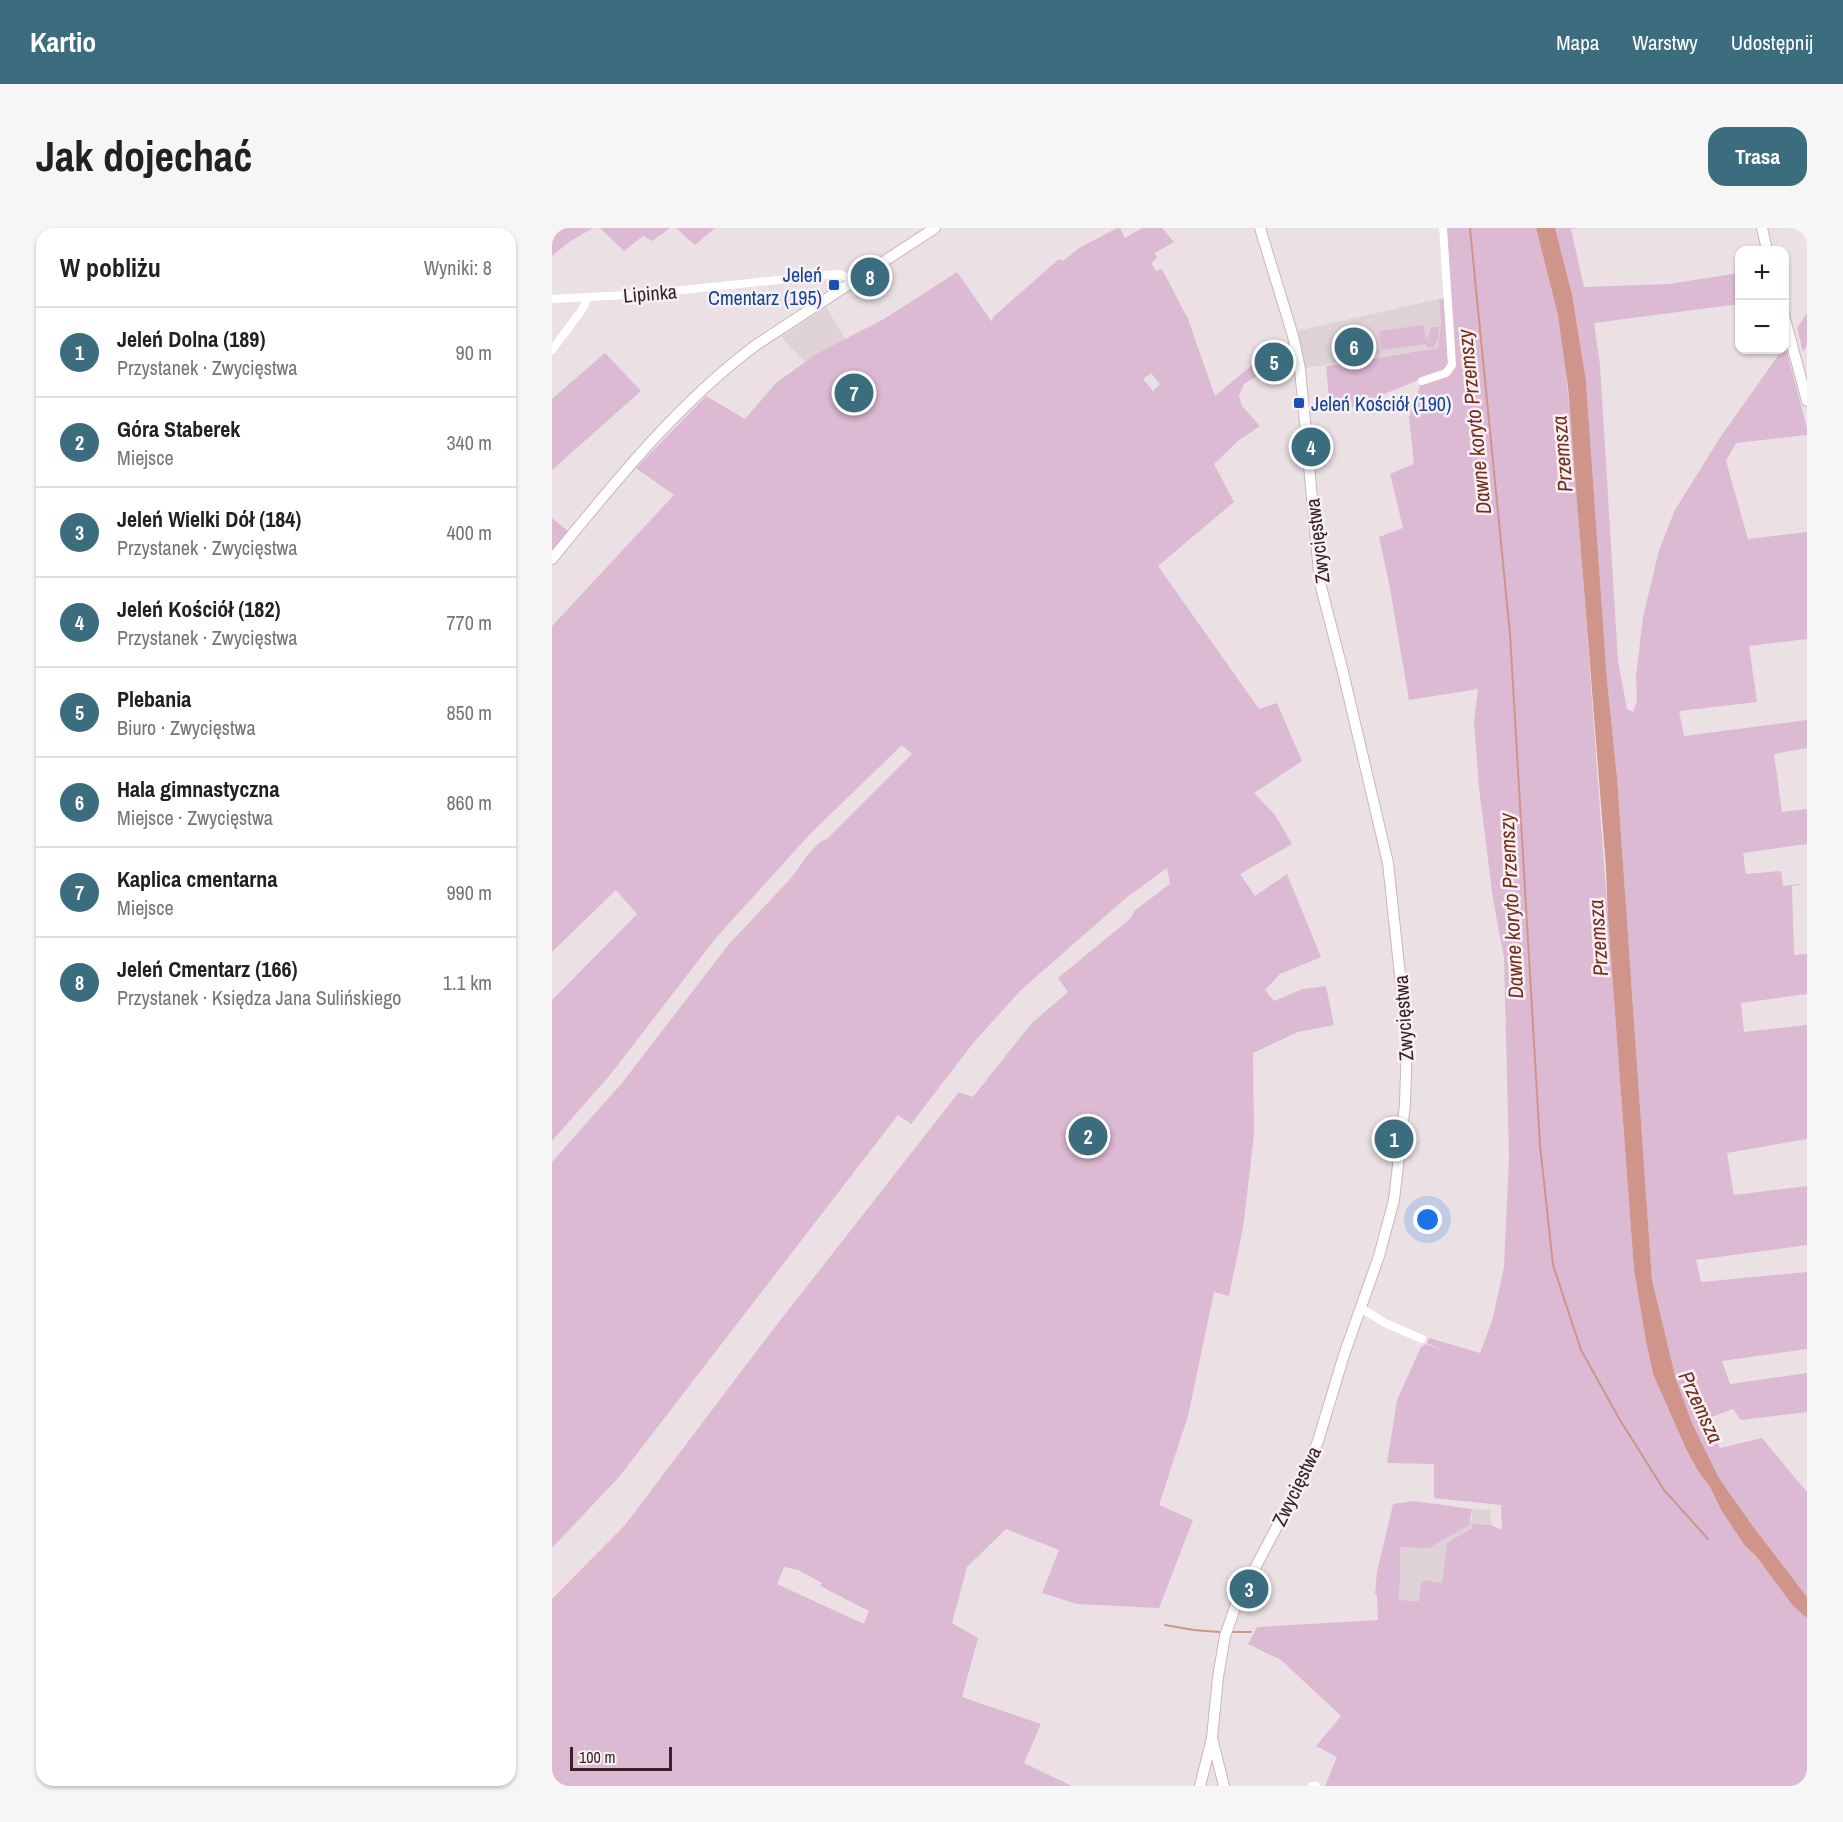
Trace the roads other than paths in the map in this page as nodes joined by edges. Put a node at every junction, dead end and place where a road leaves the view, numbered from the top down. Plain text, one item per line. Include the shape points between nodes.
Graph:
1 (934, 228) edge
2 (1260, 228) edge
3 (1443, 228) edge
4 (1762, 228) edge
5 (1766, 246) edge
6 (854, 280) junction
7 (552, 298) edge
8 (588, 298) junction
9 (1789, 329) edge
10 (552, 350) edge
11 (1422, 381) dead end
12 (1805, 387) edge
13 (1807, 401) edge
14 (552, 559) edge
15 (1360, 1308) junction
16 (1422, 1339) dead end
17 (1212, 1738) junction
18 (1200, 1786) edge
19 (1224, 1786) edge

1 - 6 street
2 - 15 street, Zwycięstwa via 1300,369 1317,567 1388,863 1404,1007 1407,1064 1396,1184 1379,1257
3 - 11 street via 1452,365 1446,373
4 - 5 street
6 - 8 street, Lipinka via 839,274
6 - 14 street via 756,345 703,388 638,455
7 - 8 street, Lipinka
8 - 10 street
9 - 12 street
12 - 13 street
15 - 16 street
15 - 17 street, Zwycięstwa via 1311,1461 1231,1616 1221,1656
17 - 18 street
17 - 19 street, Zwycięstwa

